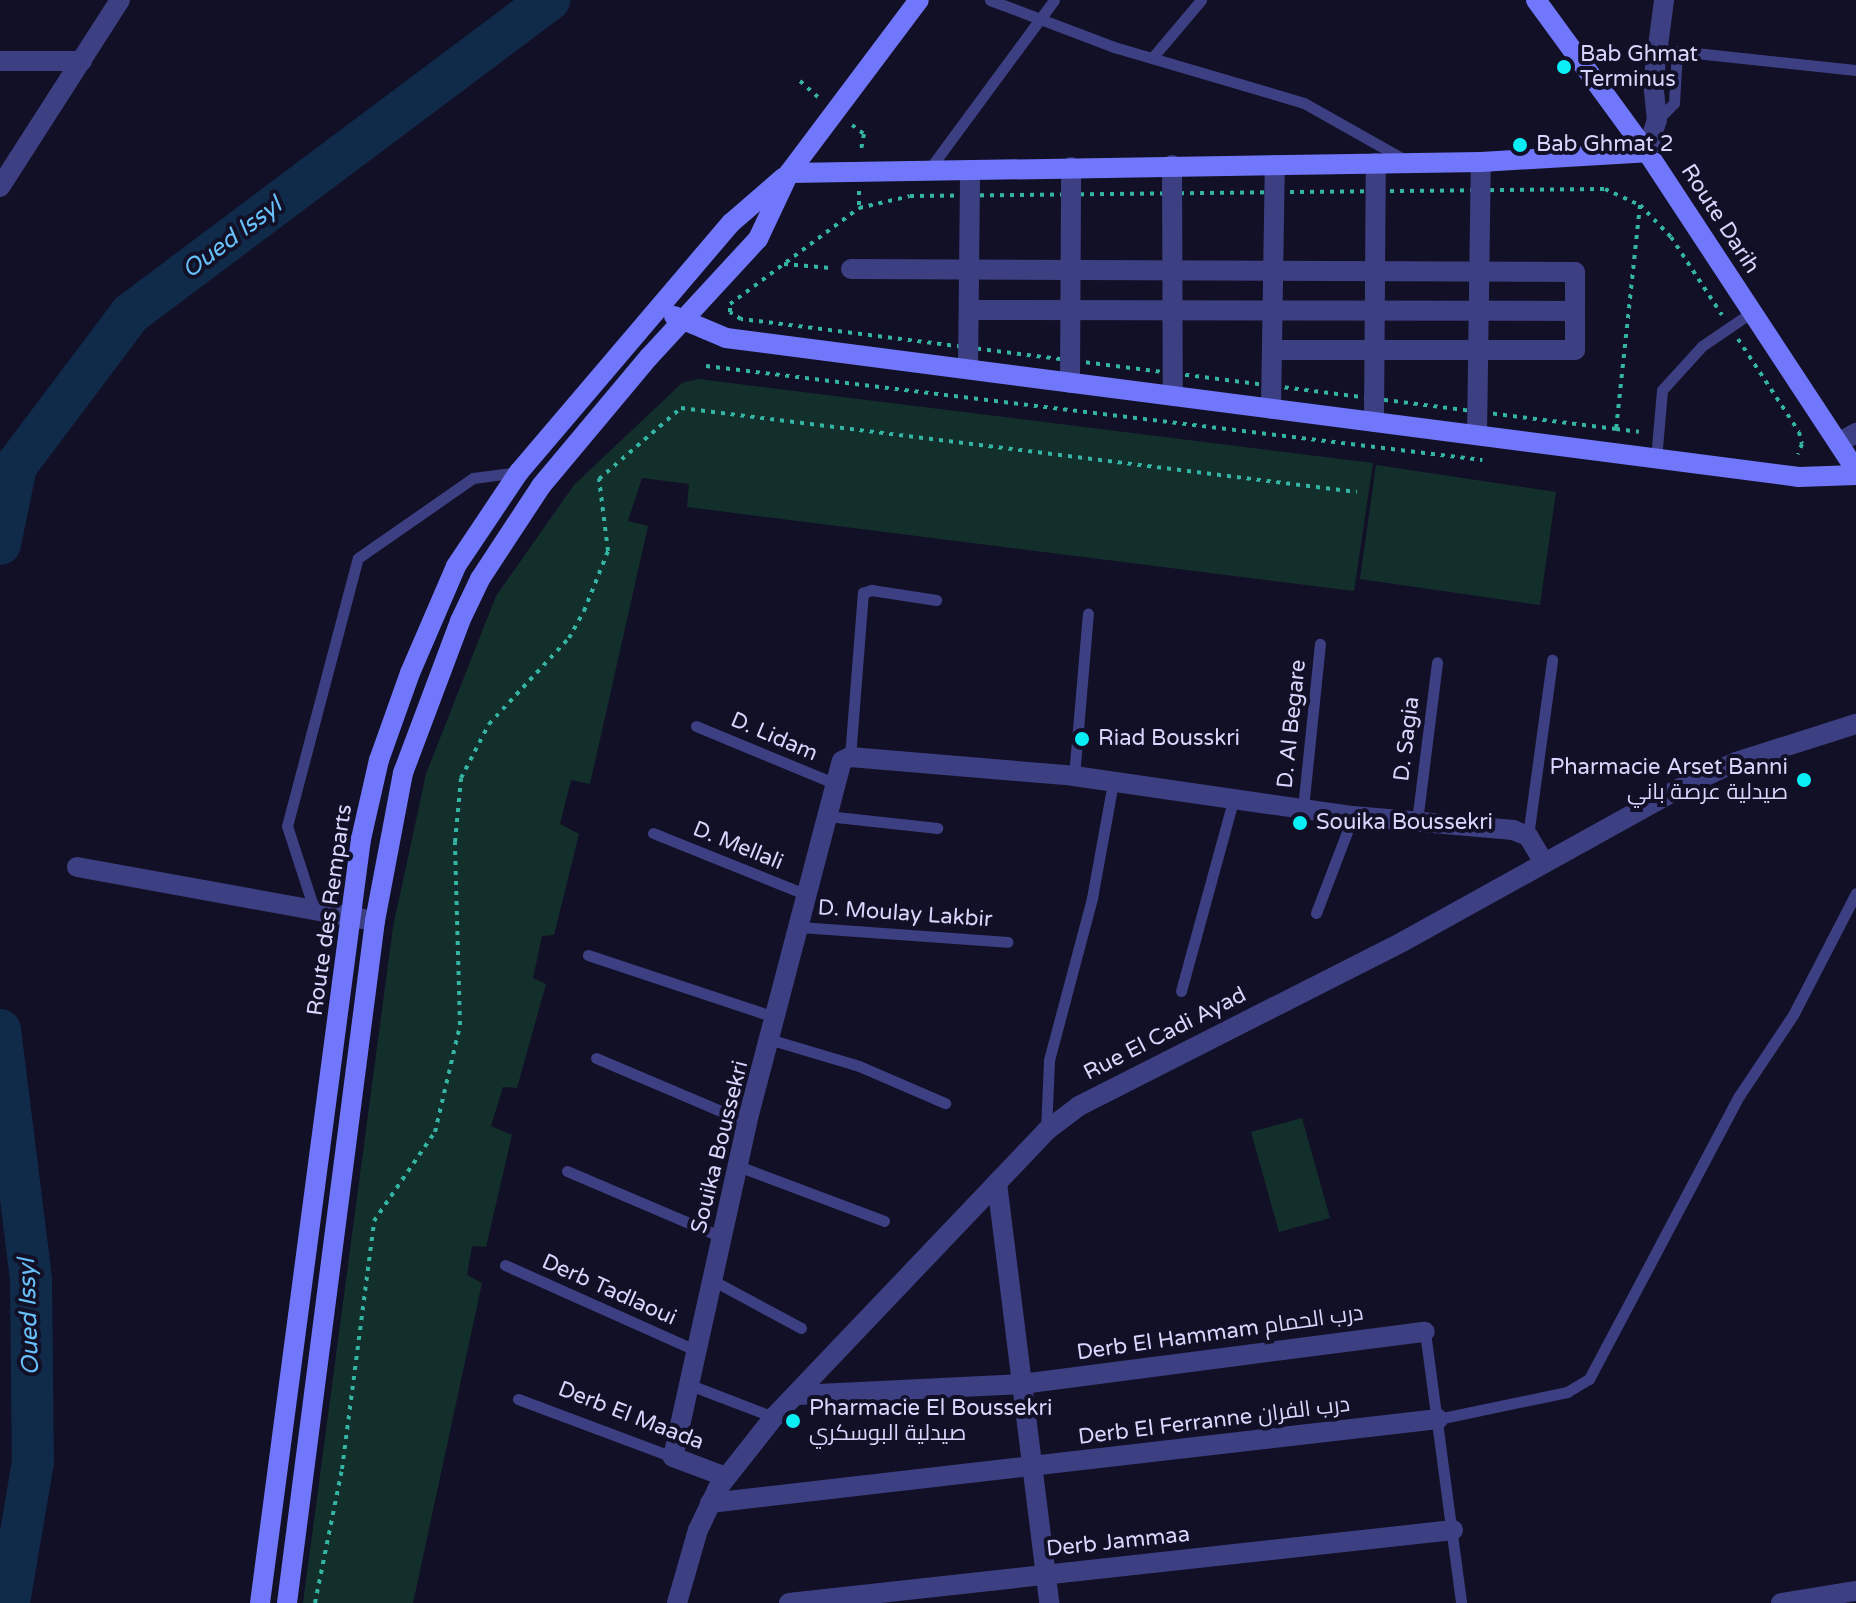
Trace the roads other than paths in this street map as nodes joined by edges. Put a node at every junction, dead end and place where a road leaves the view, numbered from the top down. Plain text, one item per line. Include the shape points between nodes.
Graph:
1 (120, 0) edge
2 (919, 0) edge
3 (990, 0) edge
4 (1054, 0) edge
5 (1201, 0) edge
6 (1664, 0) edge
7 (1540, 2) edge
8 (1043, 18) junction
9 (1152, 58) junction
10 (0, 61) edge
11 (82, 61) junction
12 (1856, 70) edge
13 (1657, 120) junction
14 (1647, 152) junction
15 (10, 158) edge
16 (1481, 162) junction
17 (1376, 163) junction
18 (1411, 163) junction
19 (1172, 165) junction
20 (1275, 165) junction
21 (1071, 167) junction
22 (970, 171) junction
23 (928, 172) junction
24 (789, 173) junction
25 (0, 187) edge
26 (851, 269) road end
27 (969, 270) junction
28 (1375, 270) junction
29 (1274, 271) junction
30 (1479, 271) junction
31 (1071, 272) junction
32 (1172, 272) junction
33 (663, 307) junction
34 (1273, 309) junction
35 (969, 310) junction
36 (1375, 310) junction
37 (1070, 311) junction
38 (1479, 311) junction
39 (1575, 311) junction
40 (1173, 312) junction
41 (1752, 312) junction
42 (683, 323) junction
43 (1478, 349) junction
44 (1273, 350) junction
45 (1374, 350) junction
46 (968, 369) junction
47 (1070, 383) junction
48 (1173, 396) junction
49 (1271, 409) junction
50 (1374, 422) junction
51 (1477, 435) junction
52 (1847, 438) edge
53 (1656, 459) junction
54 (519, 472) junction
55 (1856, 472) edge
56 (936, 600) dead end
57 (1088, 614) dead end
58 (1320, 644) dead end
59 (1552, 660) dead end
60 (1437, 662) dead end
61 (1856, 724) edge
62 (696, 726) dead end
63 (850, 757) junction
64 (1074, 776) junction
65 (1113, 782) junction
66 (836, 784) junction
67 (1234, 797) junction
68 (1303, 808) junction
69 (827, 816) junction
70 (1353, 816) junction
71 (1417, 821) junction
72 (937, 828) dead end
73 (653, 833) dead end
74 (1528, 836) junction
75 (1544, 863) junction
76 (77, 867) dead end
77 (1856, 893) edge
78 (807, 895) junction
79 (315, 912) junction
80 (1316, 913) dead end
81 (351, 919) junction
82 (375, 921) junction
83 (800, 927) junction
84 (1007, 942) dead end
85 (588, 955) dead end
86 (1181, 991) dead end
87 (778, 1018) junction
88 (772, 1040) junction
89 (596, 1058) dead end
90 (945, 1103) dead end
91 (747, 1122) junction
92 (1046, 1131) junction
93 (738, 1166) junction
94 (567, 1171) dead end
95 (997, 1183) junction
96 (884, 1221) dead end
97 (722, 1237) junction
98 (505, 1265) dead end
99 (712, 1280) junction
100 (801, 1328) dead end
101 (1425, 1332) joint
102 (697, 1351) junction
103 (1022, 1384) junction
104 (690, 1385) junction
105 (798, 1395) junction
106 (518, 1399) dead end
107 (774, 1417) junction
108 (1438, 1419) junction
109 (673, 1457) junction
110 (1031, 1469) junction
111 (726, 1477) junction
112 (710, 1503) junction
113 (1453, 1530) junction
114 (1045, 1573) junction
115 (1856, 1591) edge
116 (260, 1603) edge
117 (287, 1603) edge
118 (677, 1603) edge
119 (789, 1603) edge
120 (1049, 1603) edge
121 (1461, 1603) edge
122 (1781, 1603) edge

1 - 11 street
2 - 24 main road, Route des Remparts
3 - 8 lane
4 - 8 lane
5 - 9 lane
6 - 13 street via 1653,84
7 - 14 main road, Route Darih
8 - 9 lane
8 - 23 lane
9 - 18 lane via 1304,103
10 - 11 street
11 - 15 street
12 - 13 lane via 1677,51 1674,103
13 - 14 street
14 - 16 main road
14 - 41 main road, Route Darih
15 - 25 street
16 - 18 main road
16 - 30 street
17 - 18 main road
17 - 20 main road
17 - 28 street
19 - 20 main road
19 - 21 main road
19 - 32 street
20 - 29 street
21 - 22 main road
21 - 31 street
22 - 23 main road
22 - 27 street
23 - 24 main road
24 - 33 main road, Route des Remparts via 731,223
24 - 42 main road, Route des Remparts via 758,239
26 - 27 street
27 - 31 street
27 - 35 street
28 - 29 street
28 - 30 street
28 - 36 street
29 - 32 street
29 - 34 street
30 - 38 street
30 - 39 street via 1575,272
31 - 32 street
31 - 37 street
32 - 40 street
33 - 42 main road
33 - 54 main road, Route des Remparts
34 - 36 street
34 - 40 street
34 - 44 street
35 - 37 street
35 - 46 street
36 - 38 street
36 - 45 street
37 - 40 street
37 - 47 street
38 - 39 street
38 - 43 street
39 - 43 street via 1575,350
40 - 48 street
41 - 52 main road, Route Darih
41 - 53 lane via 1702,346 1662,390
42 - 46 main road via 726,338
42 - 82 main road, Route des Remparts via 541,486 480,579 403,773
43 - 45 street
43 - 51 street
44 - 45 street
44 - 49 street
45 - 50 street
46 - 47 main road
47 - 48 main road
48 - 49 main road
49 - 50 main road
50 - 51 main road
51 - 53 main road
52 - 55 main road, Route Darih
53 - 55 main road via 1799,477
54 - 79 lane via 473,478 358,558 287,826
54 - 81 main road, Route des Remparts via 456,566 410,673 366,814
56 - 63 lane via 863,593
57 - 64 lane
58 - 68 lane, D. Al Begare
59 - 74 lane
60 - 71 lane, D. Sagia
61 - 75 street, Rue El Cadi Ayad via 1736,762
62 - 66 lane, D. Lidam
63 - 64 street
63 - 66 street, Souika Boussekri via 842,761
64 - 65 street
65 - 67 street
65 - 92 lane via 1092,898 1049,1060
66 - 69 street, Souika Boussekri
67 - 68 street
67 - 86 lane
68 - 70 street
69 - 72 lane
69 - 78 street, Souika Boussekri
70 - 71 street
70 - 80 lane
71 - 74 street
73 - 78 lane, D. Mellali
74 - 75 street
75 - 92 street, Rue El Cadi Ayad via 1404,941 1128,1077
76 - 79 street
77 - 108 lane via 1793,1015 1739,1096 1589,1379 1567,1392
78 - 83 street, Souika Boussekri
79 - 81 street
81 - 82 street
81 - 116 main road, Route des Remparts
82 - 117 main road, Route des Remparts
83 - 84 lane, D. Moulay Lakbir
83 - 87 street, Souika Boussekri
85 - 87 lane
87 - 88 street, Souika Boussekri
88 - 90 lane via 859,1066
88 - 91 street, Souika Boussekri
89 - 91 lane
91 - 93 street, Souika Boussekri
92 - 95 street, Rue El Cadi Ayad
93 - 96 lane
93 - 97 street, Souika Boussekri
94 - 97 lane
95 - 103 street
95 - 105 street, Rue El Cadi Ayad
97 - 99 street, Souika Boussekri
98 - 102 lane, Derb Tadlaoui
99 - 100 lane
99 - 102 street, Souika Boussekri
101 - 103 street, Derb El Hammam درب الحمام
101 - 108 lane
102 - 104 street, Souika Boussekri
103 - 105 street, Derb El Hammam درب الحمام
103 - 110 street
104 - 107 lane
104 - 109 street, Souika Boussekri
105 - 107 street, Rue El Cadi Ayad
106 - 109 lane, Derb El Maada
107 - 111 street, Rue El Cadi Ayad
108 - 110 street, Derb El Ferranne درب الفران
108 - 113 lane
109 - 111 street, Derb El Maada
110 - 112 street, Derb El Ferranne درب الفران
110 - 114 street
111 - 112 street, Rue El Cadi Ayad
112 - 118 street, Rue El Cadi Ayad
113 - 114 street, Derb Jammaa
113 - 121 lane
114 - 119 street, Derb Jammaa
114 - 120 street
115 - 122 street

